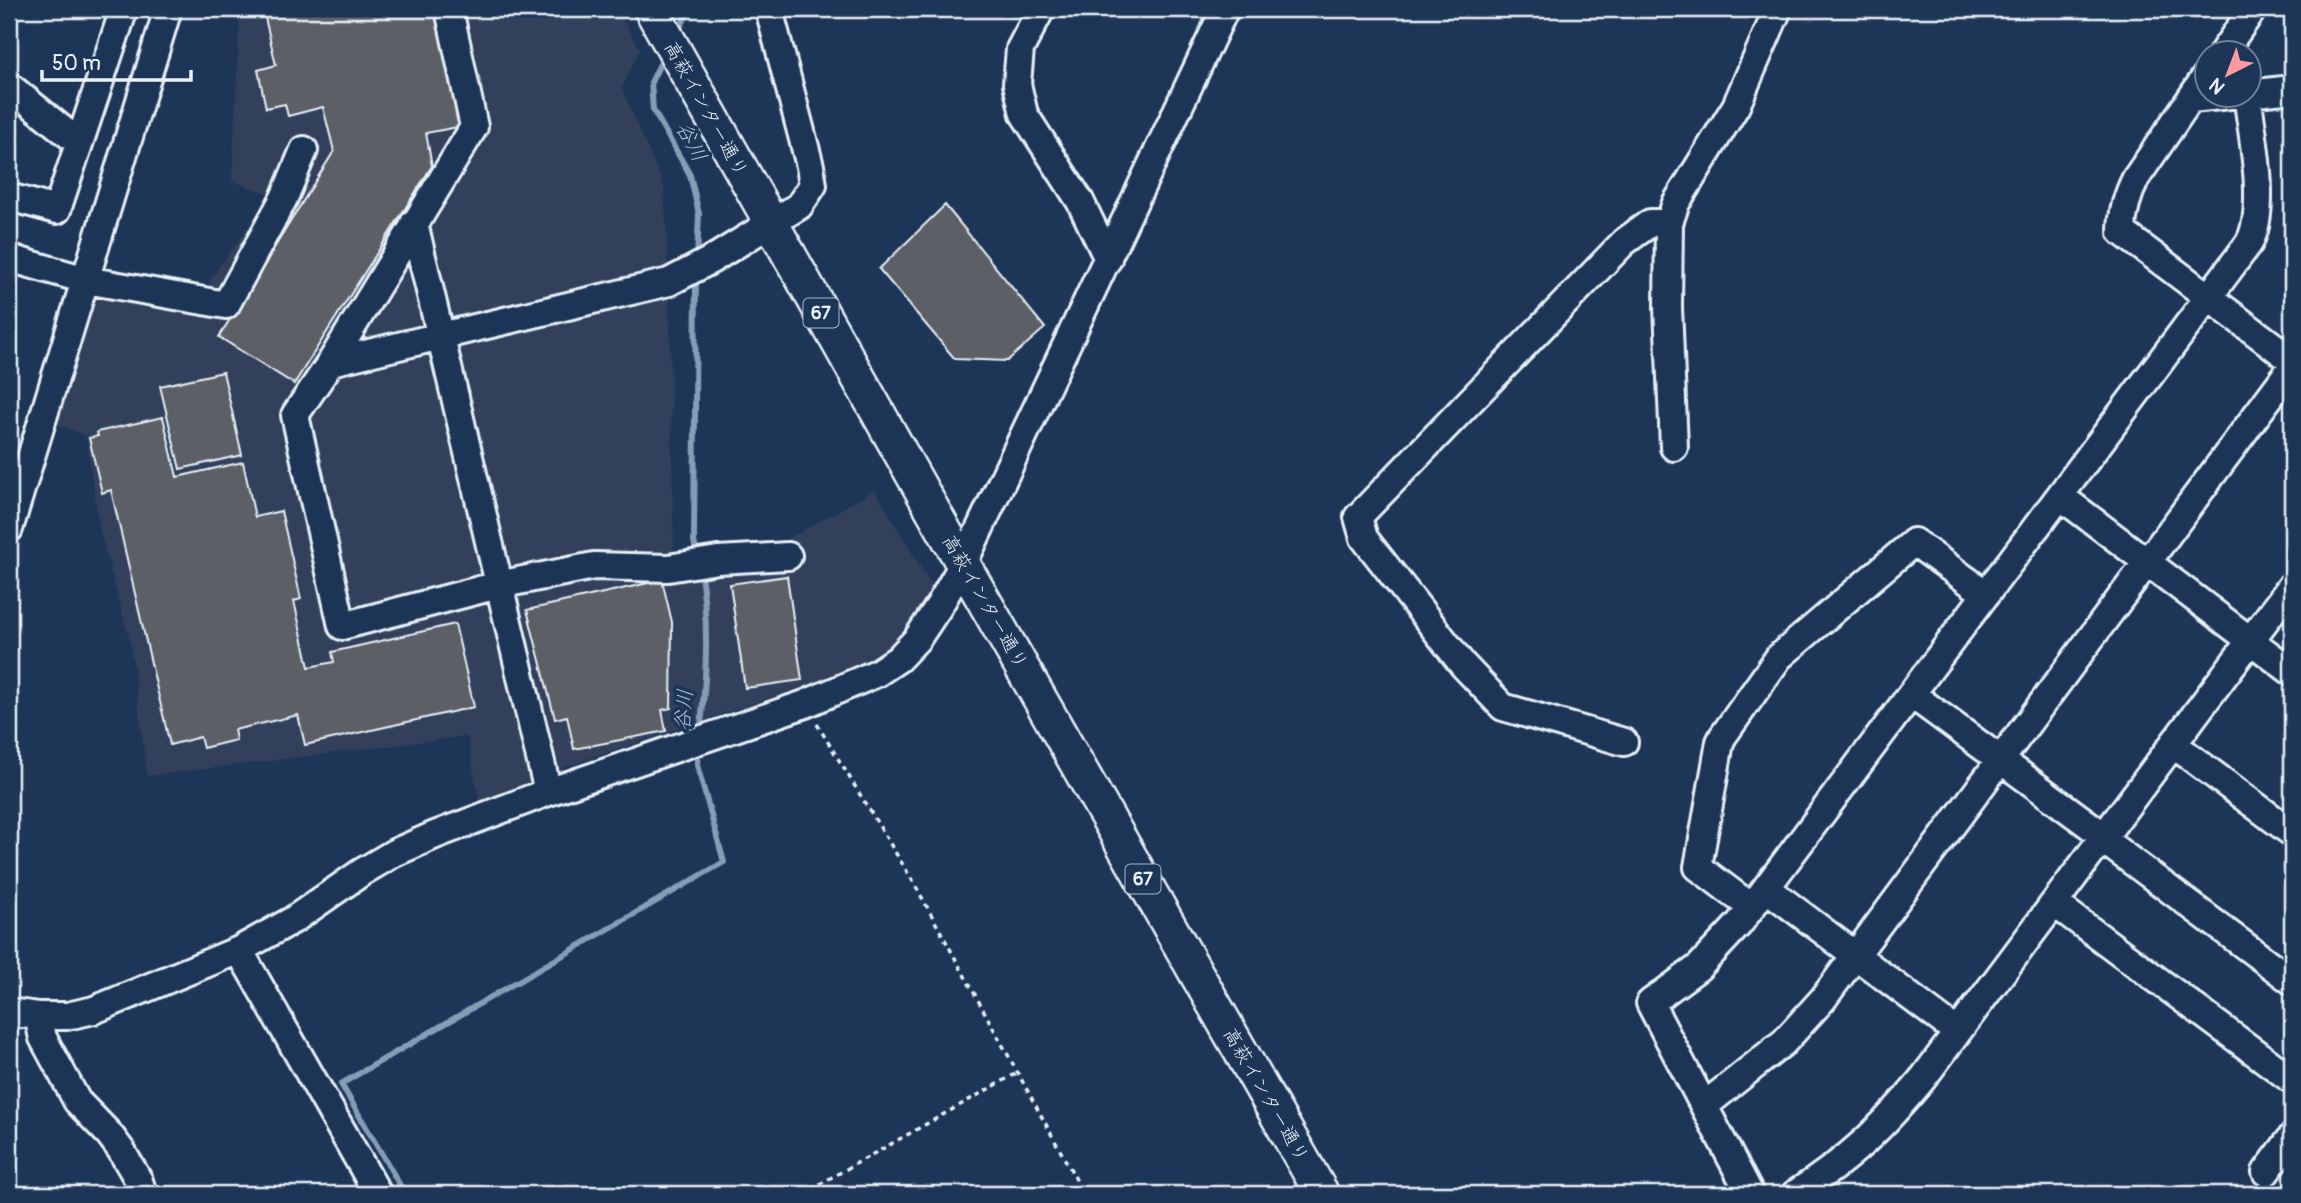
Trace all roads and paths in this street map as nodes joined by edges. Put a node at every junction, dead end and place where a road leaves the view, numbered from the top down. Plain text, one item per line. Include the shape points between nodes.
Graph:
1 (124, 9) edge
2 (168, 9) edge
3 (449, 9) edge
4 (769, 9) edge
5 (1041, 9) edge
6 (1226, 9) edge
7 (1778, 9) edge
8 (2253, 9) edge
9 (656, 19) edge
10 (2233, 38) edge
11 (9, 86) edge
12 (2292, 89) edge
13 (2262, 92) edge
14 (2192, 96) edge
15 (2190, 99) joint
16 (2249, 108) edge
17 (79, 143) junction
18 (304, 150) dead end
19 (9, 197) edge
20 (414, 223) junction
21 (771, 223) junction
22 (1669, 223) junction
23 (9, 258) edge
24 (1108, 259) junction
25 (86, 280) junction
26 (2208, 297) junction
27 (439, 336) junction
28 (2292, 360) edge
29 (331, 362) junction
30 (2292, 367) edge
31 (1674, 447) dead end
32 (2060, 496) junction
33 (9, 529) edge
34 (788, 556) dead end
35 (2147, 562) junction
36 (963, 564) junction
37 (498, 585) junction
38 (2292, 585) edge
39 (1986, 594) junction
40 (2251, 640) junction
41 (2292, 672) edge
42 (1911, 694) junction
43 (805, 704) junction
44 (1624, 743) dead end
45 (2173, 744) junction
46 (1999, 760) junction
47 (548, 792) junction
48 (2292, 833) edge
49 (2103, 838) junction
50 (1758, 898) junction
51 (2054, 903) junction
52 (239, 950) junction
53 (1854, 957) junction
54 (2292, 981) edge
55 (18, 1008) edge
56 (1956, 1031) junction
57 (1017, 1073) junction
58 (2292, 1080) edge
59 (1704, 1106) junction
60 (2292, 1137) edge
61 (2266, 1172) dead end
62 (143, 1194) edge
63 (378, 1194) edge
64 (802, 1194) edge
65 (1084, 1194) edge
66 (1322, 1194) edge
67 (1750, 1194) edge
68 (1795, 1194) edge

1 - 17 street
2 - 25 street
3 - 20 street via 474,127
4 - 21 street via 813,185 799,206
5 - 24 street via 1020,49 1017,84 1024,114 1080,201
6 - 24 street
7 - 22 street via 1736,106 1676,203
8 - 10 street
9 - 21 main road, 高萩インター通り / 67
11 - 17 street
12 - 13 street
14 - 15 street
15 - 26 street via 2136,178 2122,218 2122,232
16 - 26 street via 2259,203 2255,232
17 - 19 street via 57,210
18 - 25 street via 284,198 226,305
20 - 27 street
20 - 29 street
21 - 27 street via 669,282
21 - 36 main road, 高萩インター通り / 67
22 - 31 street
22 - 44 street via 1650,223 1624,242 1358,517 1364,538 1463,665 1503,707
23 - 25 street
24 - 36 street
25 - 33 street
26 - 28 street
26 - 32 street
27 - 29 street
27 - 37 street
29 - 37 street via 295,415 342,626
30 - 35 street
32 - 35 street
32 - 39 street
34 - 37 street via 718,559 668,568 594,566
35 - 40 street
35 - 46 street
36 - 43 street via 917,639 898,659
36 - 66 main road, 高萩インター通り / 67
37 - 47 street
38 - 40 street
39 - 42 street
39 - 50 street via 1914,542 1779,657 1720,742 1698,867
40 - 41 street
40 - 45 street
42 - 46 street
42 - 50 street
43 - 47 street
43 - 57 path via 914,883
45 - 48 street
45 - 49 street
46 - 49 street
46 - 53 street
47 - 52 street via 394,853
49 - 51 street
49 - 54 street
50 - 53 street
50 - 59 street via 1699,967 1650,1003
51 - 56 street
51 - 58 street
52 - 55 street via 94,1010 67,1016
52 - 63 street
53 - 56 street
53 - 59 street via 1824,999 1784,1042
55 - 62 street via 43,1038 77,1101 121,1150
56 - 68 street via 1924,1077 1871,1137
57 - 64 path
57 - 65 path
59 - 67 street
60 - 61 street

